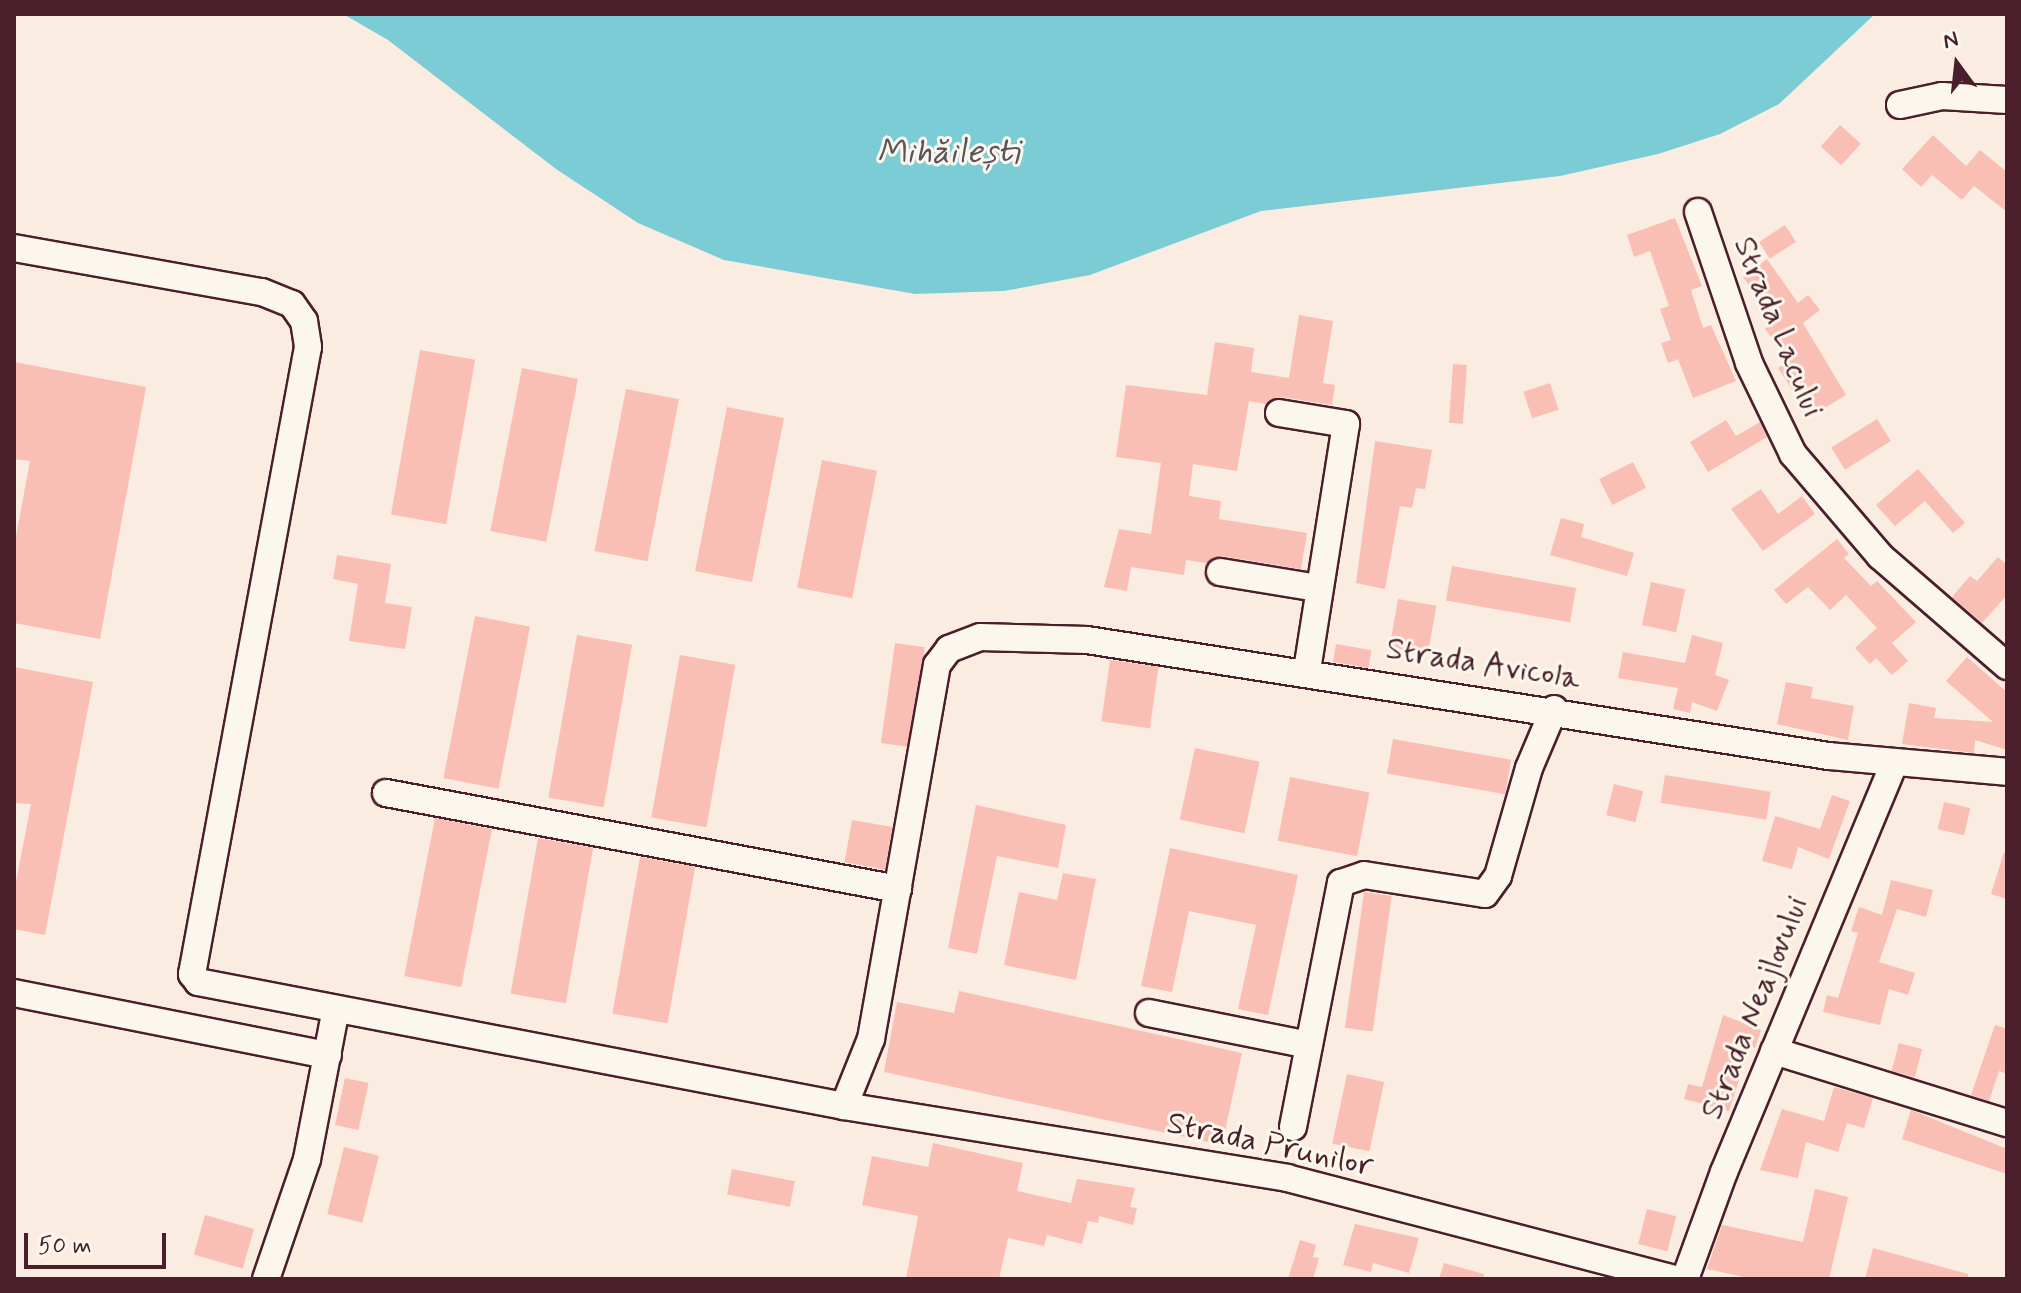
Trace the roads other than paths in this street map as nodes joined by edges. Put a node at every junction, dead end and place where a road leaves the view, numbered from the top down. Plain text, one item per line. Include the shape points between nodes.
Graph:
1 (2007, 100) edge
2 (1900, 105) dead end
3 (1698, 212) dead end
4 (14, 248) edge
5 (1279, 413) dead end
6 (1220, 572) dead end
7 (1318, 588) junction
8 (2007, 666) edge
9 (1307, 671) junction
10 (1554, 709) junction
11 (1894, 764) junction
12 (2007, 772) edge
13 (386, 793) dead end
14 (898, 889) junction
15 (14, 993) edge
16 (336, 1009) junction
17 (1149, 1013) dead end
18 (1309, 1045) junction
19 (1774, 1051) junction
20 (328, 1055) junction
21 (844, 1106) junction
22 (2007, 1123) edge
23 (1293, 1127) dead end
24 (266, 1279) edge
25 (1675, 1279) edge
26 (1685, 1279) edge

1 - 2 street via 1942,96
3 - 8 street, Strada Lacului via 1749,363 1793,454 1880,556
4 - 16 street, Strada Prunilor via 262,292 292,304 304,321 308,347 192,974 198,982
5 - 7 street via 1346,424
6 - 7 street
7 - 9 street
9 - 10 street, Strada Avicola
9 - 14 street, Strada Avicola via 1087,640 980,637 949,649 937,665
10 - 11 street, Strada Avicola
10 - 18 street via 1529,768 1498,876 1485,894 1364,875 1341,883
11 - 12 street, Strada Avicola
11 - 19 street, Strada Neajlovului
13 - 14 street
14 - 21 street via 871,1039 857,1087
15 - 20 street
16 - 20 street
16 - 21 street, Strada Prunilor
17 - 18 street
18 - 23 street
19 - 22 street
19 - 26 street, Strada Neajlovului
20 - 24 street via 307,1159
21 - 25 street, Strada Prunilor via 1287,1178

